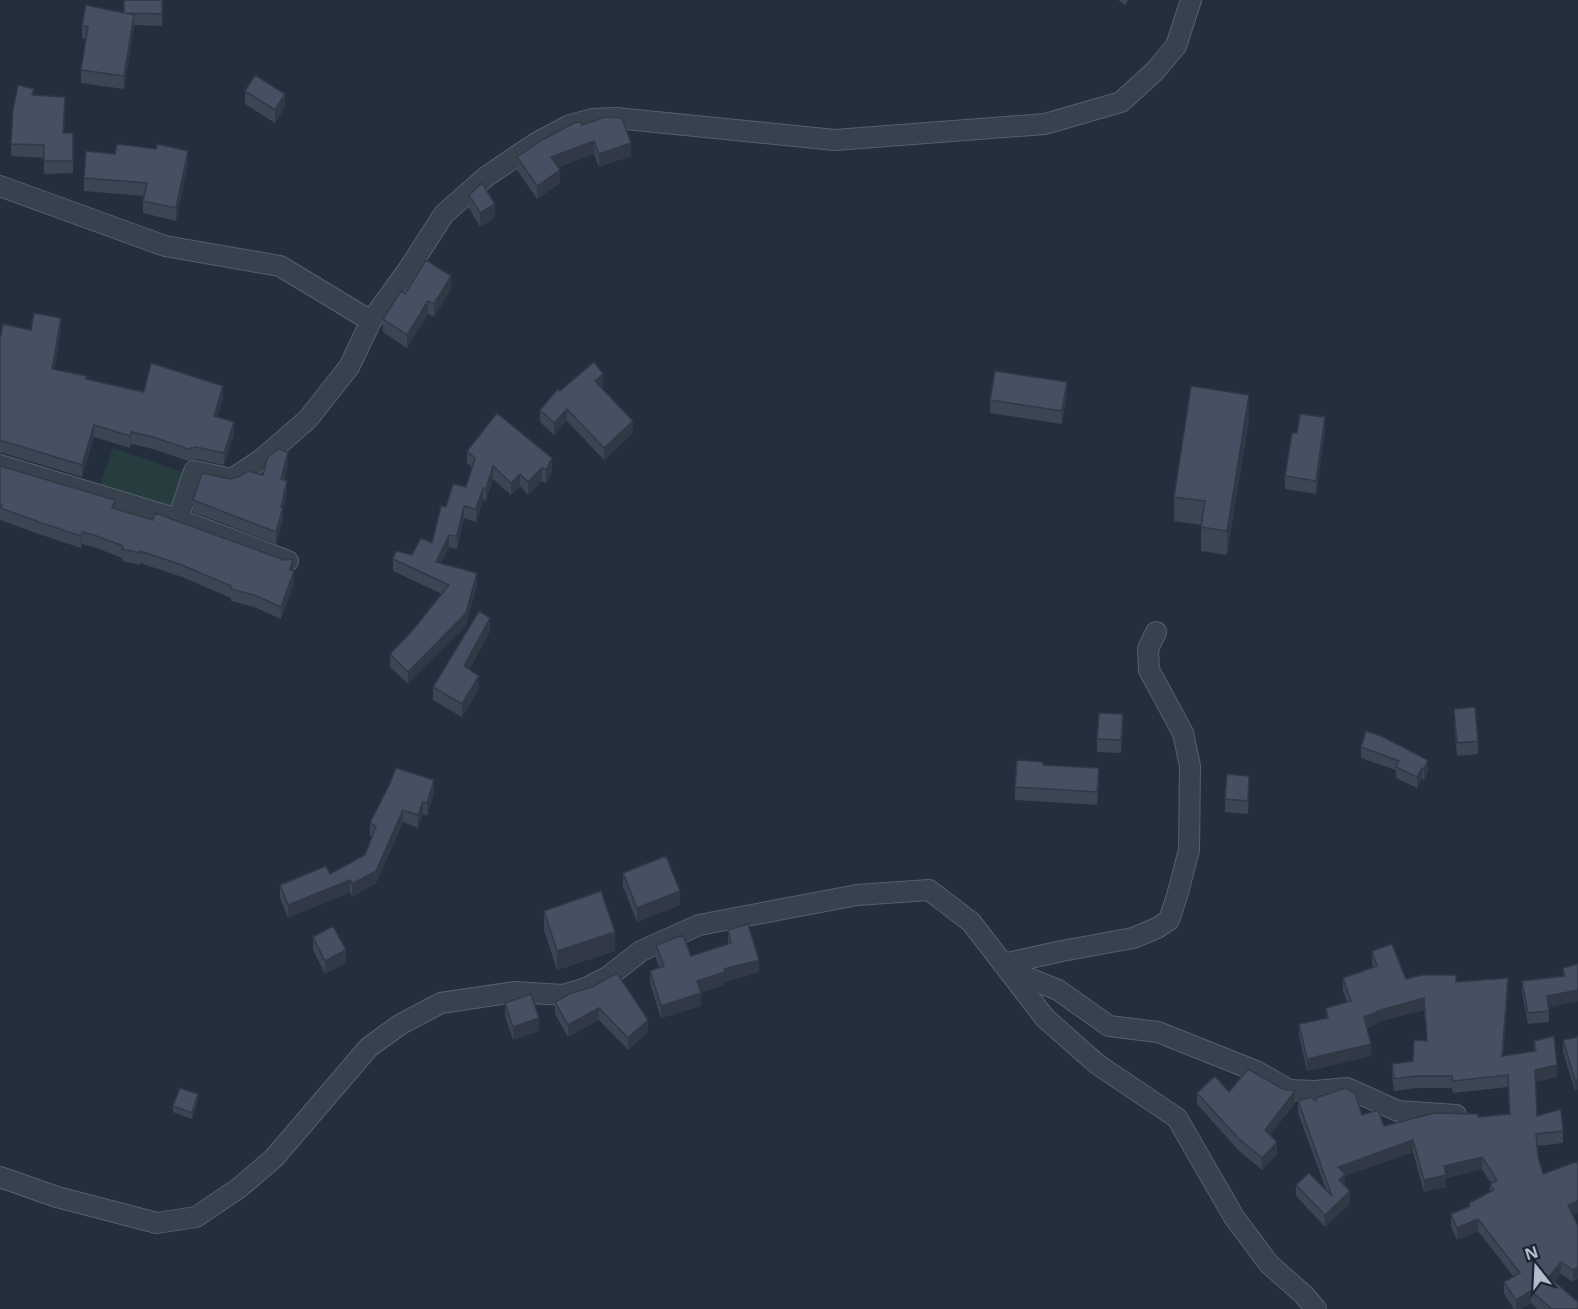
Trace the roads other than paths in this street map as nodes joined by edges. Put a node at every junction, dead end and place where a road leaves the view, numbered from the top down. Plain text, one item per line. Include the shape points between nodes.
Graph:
1 (1191, 0) edge
2 (0, 186) edge
3 (371, 321) junction
4 (0, 465) edge
5 (178, 519) junction
6 (288, 561) edge
7 (1156, 632) dead end
8 (1006, 967) junction
9 (1472, 1115) edge
10 (0, 1178) edge
11 (1316, 1309) edge

1 - 3 street via 1176,46 1121,102 1045,124 835,140 616,118 592,118 570,125 487,176 444,214
2 - 3 street via 165,246 280,266
3 - 5 street via 349,367 308,419 232,479 194,471
4 - 5 street
5 - 6 street
7 - 8 street via 1148,649 1149,670 1183,733 1190,766 1189,850 1168,920 1133,938 1062,951
8 - 9 street via 1058,990 1109,1026 1158,1032 1256,1071 1289,1090 1347,1088 1398,1111
8 - 10 street via 971,922 929,890 857,895 699,925 641,951 609,976 574,992 515,992 441,1003 401,1024 369,1047 274,1158 240,1188 196,1217 157,1223
8 - 11 street via 1045,1018 1097,1064 1177,1118 1234,1217 1269,1264

